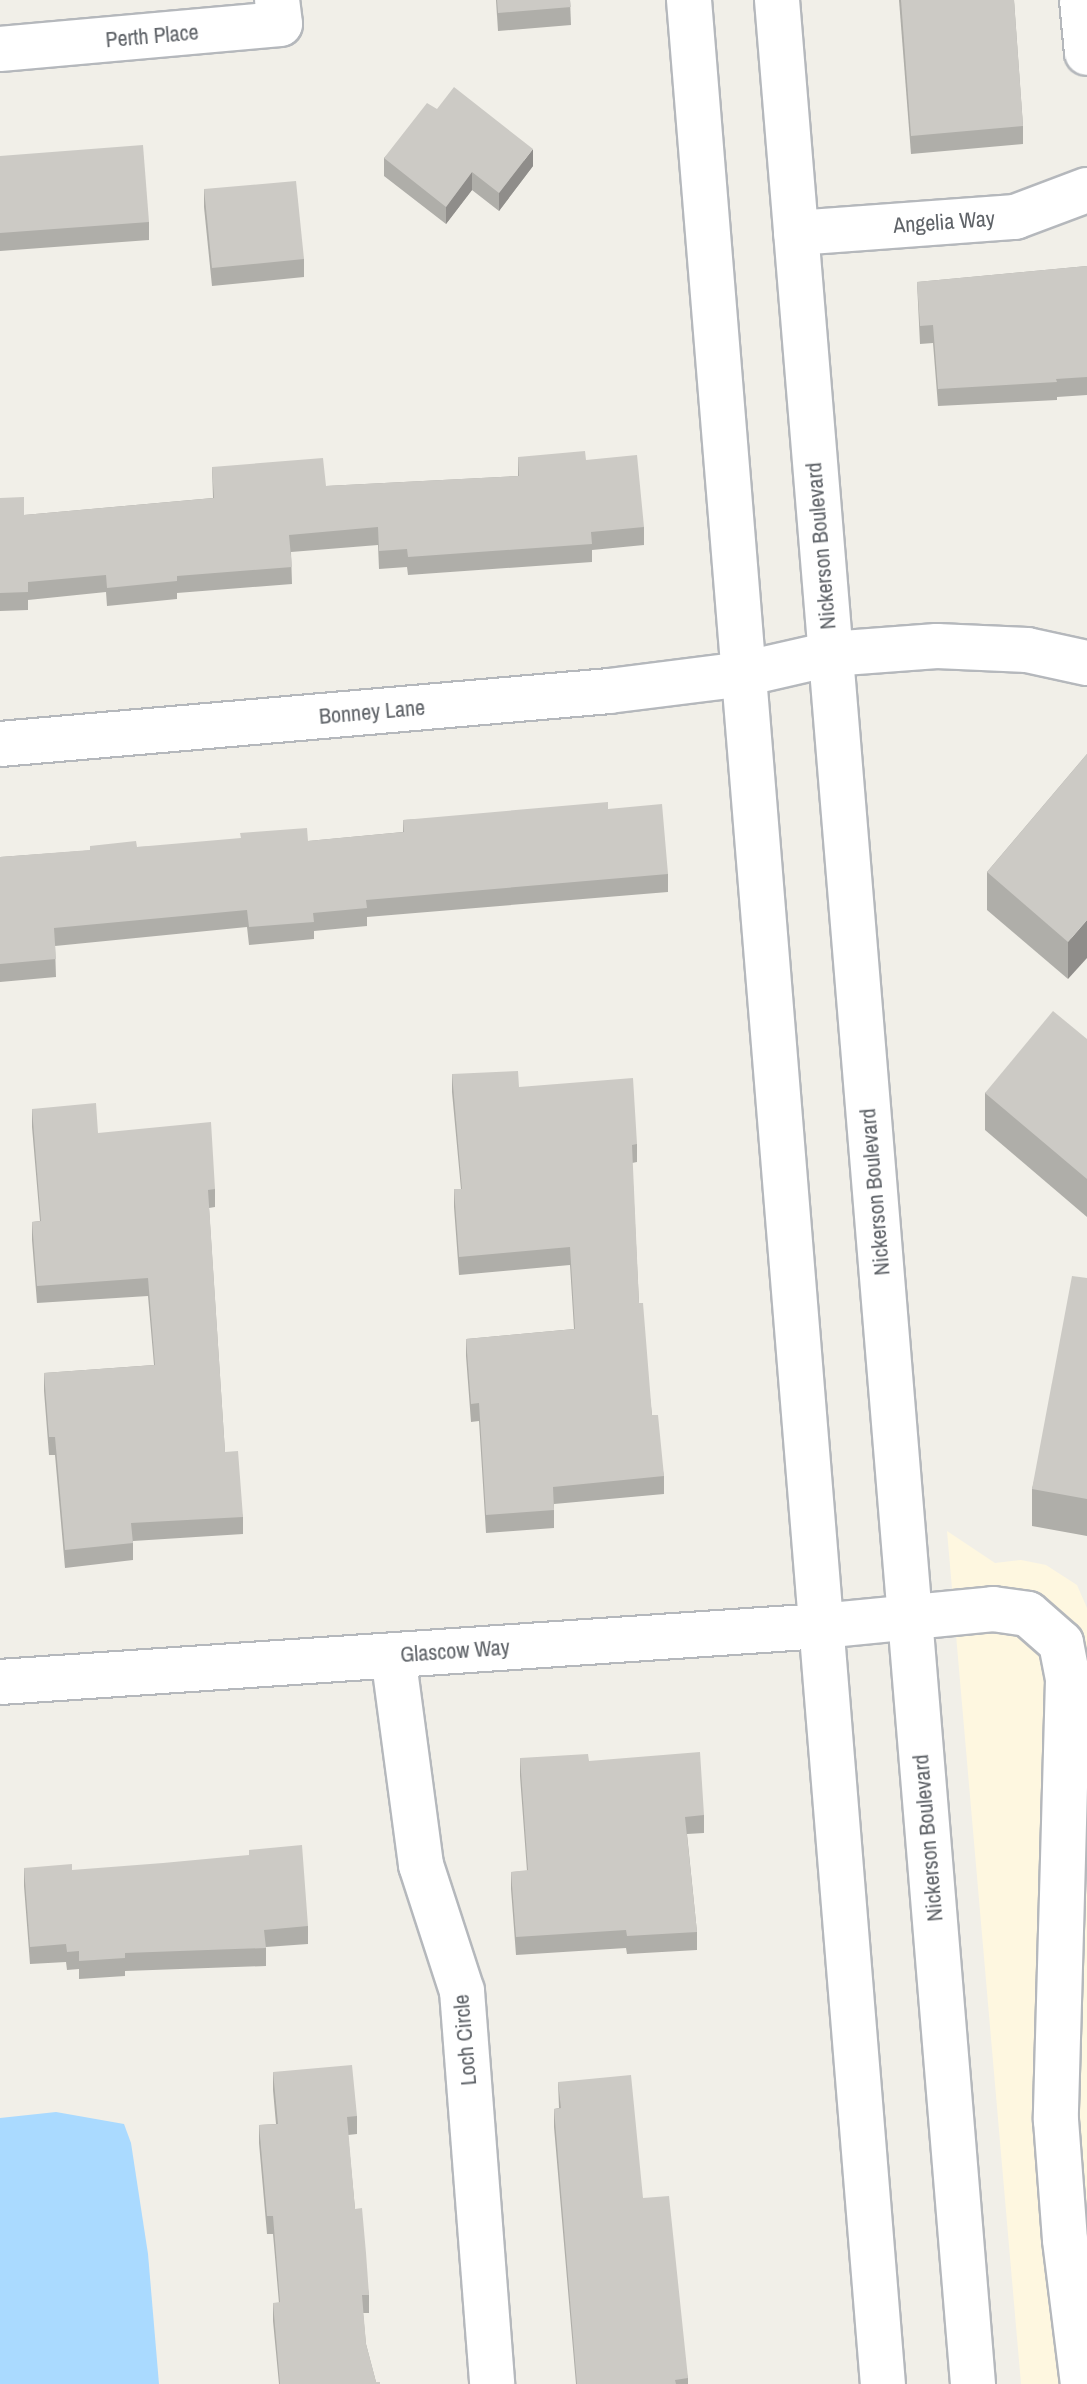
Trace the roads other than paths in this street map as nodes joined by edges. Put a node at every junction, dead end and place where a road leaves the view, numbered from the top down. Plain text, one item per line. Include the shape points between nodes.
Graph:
1 (277, 0) edge
2 (689, 0) edge
3 (777, 0) edge
4 (1082, 0) edge
5 (0, 49) edge
6 (1087, 53) edge
7 (1087, 190) edge
8 (796, 233) junction
9 (830, 654) junction
10 (1087, 663) edge
11 (743, 674) junction
12 (0, 744) edge
13 (910, 1618) junction
14 (821, 1626) junction
15 (393, 1655) junction
16 (0, 1682) edge
17 (1074, 1931) edge
18 (492, 2384) edge
19 (883, 2384) edge
20 (973, 2384) edge
21 (1083, 2384) edge

1 - 5 street, Perth Place via 280,24
2 - 11 street
3 - 8 street, Nickerson Boulevard
4 - 6 street
7 - 8 street, Angelia Way via 1015,217
8 - 9 street, Nickerson Boulevard
9 - 10 street, Bonney Lane via 967,647 1027,650
9 - 11 street, Bonney Lane
9 - 13 street, Nickerson Boulevard
11 - 12 street, Bonney Lane via 609,691
11 - 14 street
13 - 14 street, Glascow Way
13 - 17 street, Glascow Way via 993,1609 1028,1614 1061,1643 1068,1680
13 - 20 street, Nickerson Boulevard
14 - 15 street, Glascow Way
14 - 19 street
15 - 16 street, Glascow Way
15 - 18 street, Loch Circle via 421,1865 462,1991
17 - 21 street, Glascow Way via 1056,2120

